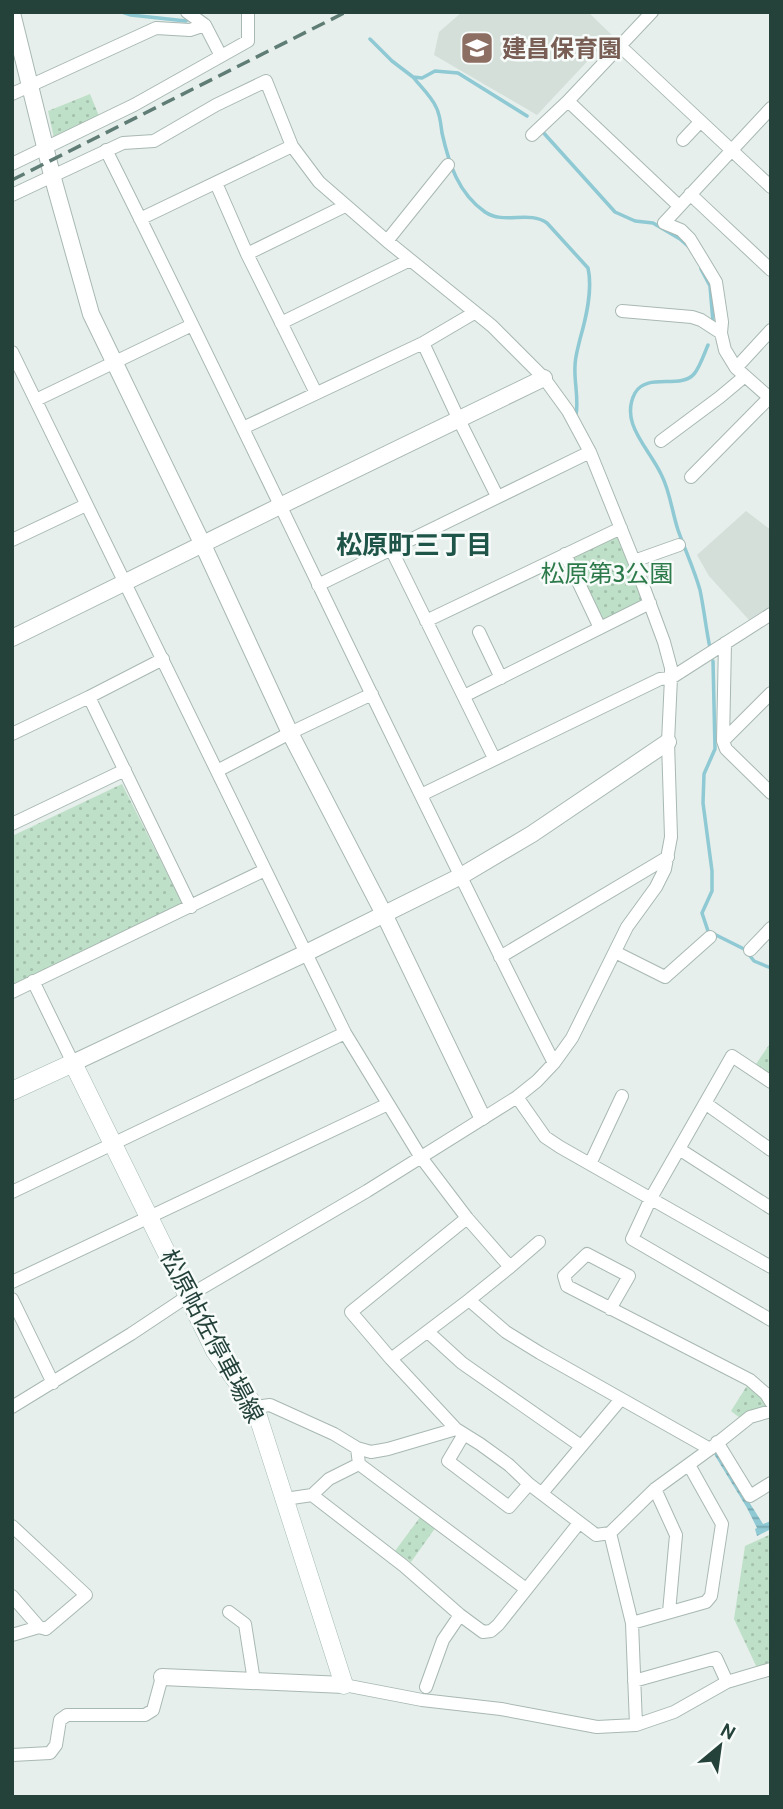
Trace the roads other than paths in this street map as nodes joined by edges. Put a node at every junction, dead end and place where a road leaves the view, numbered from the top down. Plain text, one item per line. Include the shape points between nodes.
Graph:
1 (187, 12) edge
2 (248, 12) edge
3 (652, 12) edge
4 (12, 13) edge
5 (205, 25) junction
6 (620, 46) junction
7 (221, 55) junction
8 (30, 86) junction
9 (12, 94) edge
10 (568, 101) junction
11 (770, 111) edge
12 (700, 122) junction
13 (532, 135) dead end
14 (683, 140) dead end
15 (292, 146) junction
16 (46, 147) junction
17 (106, 150) junction
18 (730, 150) junction
19 (12, 164) edge
20 (448, 165) dead end
21 (52, 175) junction
22 (216, 183) junction
23 (771, 187) edge
24 (690, 194) junction
25 (12, 195) edge
26 (345, 206) junction
27 (679, 206) junction
28 (140, 219) junction
29 (387, 241) junction
30 (247, 254) junction
31 (410, 260) junction
32 (771, 270) edge
33 (622, 311) dead end
34 (474, 313) junction
35 (281, 323) junction
36 (192, 325) junction
37 (771, 330) edge
38 (721, 333) junction
39 (423, 343) junction
40 (12, 352) edge
41 (114, 363) junction
42 (740, 372) junction
43 (544, 378) junction
44 (316, 393) junction
45 (770, 398) edge
46 (36, 400) junction
47 (459, 420) junction
48 (243, 428) junction
49 (661, 441) dead end
50 (590, 452) junction
51 (691, 477) dead end
52 (498, 496) junction
53 (86, 505) junction
54 (280, 506) junction
55 (621, 528) junction
56 (13, 538) edge
57 (679, 544) dead end
58 (203, 545) junction
59 (391, 549) junction
60 (565, 554) junction
61 (634, 561) junction
62 (125, 584) junction
63 (318, 585) junction
64 (650, 603) junction
65 (771, 614) edge
66 (426, 621) junction
67 (600, 628) junction
68 (479, 632) dead end
69 (12, 638) edge
70 (725, 643) junction
71 (163, 659) junction
72 (501, 678) junction
73 (671, 678) junction
74 (771, 693) edge
75 (372, 694) junction
76 (464, 696) junction
77 (89, 697) junction
78 (290, 733) junction
79 (12, 734) edge
80 (723, 741) junction
81 (668, 742) junction
82 (494, 758) junction
83 (125, 770) junction
84 (217, 771) junction
85 (771, 793) edge
86 (421, 795) junction
87 (12, 824) edge
88 (668, 858) junction
89 (265, 870) junction
90 (461, 876) junction
91 (191, 907) junction
92 (384, 914) junction
93 (771, 928) edge
94 (710, 937) dead end
95 (750, 950) dead end
96 (615, 952) junction
97 (306, 953) junction
98 (500, 957) junction
99 (33, 981) junction
100 (12, 992) edge
101 (345, 1033) junction
102 (73, 1063) junction
103 (554, 1063) junction
104 (771, 1082) edge
105 (12, 1091) edge
106 (622, 1096) dead end
107 (517, 1097) junction
108 (705, 1103) junction
109 (388, 1104) junction
110 (482, 1118) junction
111 (114, 1143) junction
112 (679, 1149) junction
113 (771, 1150) edge
114 (420, 1156) junction
115 (590, 1164) junction
116 (12, 1192) edge
117 (651, 1198) junction
118 (771, 1208) edge
119 (150, 1217) junction
120 (467, 1218) junction
121 (539, 1242) dead end
122 (510, 1267) junction
123 (771, 1267) edge
124 (12, 1282) edge
125 (188, 1296) junction
126 (12, 1299) edge
127 (469, 1300) junction
128 (610, 1309) junction
129 (771, 1320) edge
130 (428, 1332) junction
131 (391, 1359) junction
132 (53, 1383) junction
133 (621, 1399) junction
134 (771, 1402) edge
135 (255, 1406) junction
136 (12, 1407) edge
137 (771, 1411) edge
138 (460, 1432) junction
139 (581, 1446) junction
140 (714, 1446) junction
141 (357, 1448) junction
142 (359, 1464) junction
143 (689, 1465) junction
144 (771, 1483) edge
145 (529, 1484) junction
146 (655, 1489) junction
147 (542, 1493) junction
148 (312, 1495) junction
149 (285, 1499) junction
150 (579, 1524) junction
151 (12, 1526) edge
152 (610, 1533) junction
153 (526, 1589) junction
154 (12, 1596) edge
155 (229, 1612) dead end
156 (669, 1612) junction
157 (460, 1615) junction
158 (632, 1623) junction
159 (39, 1626) junction
160 (12, 1636) edge
161 (771, 1670) edge
162 (162, 1677) joint
163 (254, 1681) junction
164 (634, 1681) junction
165 (727, 1682) junction
166 (344, 1685) junction
167 (426, 1687) dead end
168 (636, 1725) junction
169 (12, 1755) edge

1 - 5 street
2 - 7 street via 248,41
3 - 6 street
4 - 8 street
5 - 7 street
5 - 8 street via 190,30 156,28
6 - 10 street
6 - 12 street
7 - 16 street via 134,105
8 - 9 street
8 - 16 street
10 - 13 street
10 - 27 street
11 - 18 street
12 - 14 street
12 - 18 street
15 - 17 street via 266,81 154,141 123,143
15 - 22 street
15 - 26 street
16 - 19 street
16 - 21 street
17 - 21 street
17 - 28 street
18 - 23 street
18 - 24 street
20 - 29 street
21 - 25 street
21 - 41 street via 83,291
22 - 28 street
22 - 30 street
24 - 27 street
24 - 32 street
26 - 29 street
26 - 30 street
27 - 38 street via 664,223 690,239 716,282
28 - 36 street
29 - 31 street
30 - 35 street
31 - 34 street
31 - 35 street
33 - 38 street via 692,317
34 - 39 street
34 - 43 street
35 - 44 street
36 - 41 street
36 - 48 street
37 - 42 street
38 - 42 street via 725,350
39 - 44 street
39 - 47 street
40 - 46 street
41 - 46 street
41 - 58 street
42 - 45 street
42 - 49 street via 720,397
43 - 47 street
43 - 50 street
44 - 48 street
45 - 51 street
46 - 53 street
47 - 52 street
47 - 54 street
48 - 54 street
50 - 52 street
50 - 55 street
52 - 59 street
53 - 56 street
53 - 62 street
54 - 58 street
54 - 63 street
55 - 60 street
55 - 61 street
57 - 61 street
58 - 62 street
58 - 78 street
59 - 63 street
59 - 66 street
60 - 66 street
60 - 67 street
61 - 64 street
62 - 69 street
62 - 71 street
63 - 75 street
64 - 67 street
64 - 73 street
65 - 70 street
66 - 76 street
67 - 72 street
68 - 72 street
70 - 73 street
70 - 80 street
71 - 77 street
71 - 84 street
72 - 76 street
73 - 81 street
73 - 82 street via 660,679
74 - 80 street
75 - 78 street
75 - 86 street
76 - 82 street
77 - 79 street
77 - 83 street
78 - 84 street
78 - 92 street
80 - 85 street
81 - 88 street
81 - 90 street
82 - 86 street
83 - 87 street
83 - 91 street
84 - 89 street
86 - 90 street
88 - 96 street via 656,887
88 - 98 street
89 - 91 street
89 - 97 street
90 - 92 street
90 - 98 street
91 - 99 street
92 - 97 street
92 - 110 street
93 - 95 street
94 - 96 street via 665,977
96 - 103 street via 572,1038
97 - 101 street
97 - 102 street
98 - 103 street
99 - 100 street
99 - 102 street
101 - 109 street
101 - 111 street
102 - 105 main road
102 - 111 main road, 松原帖佐停車場線
103 - 107 street
104 - 108 street via 732,1056
106 - 115 street
107 - 110 street
107 - 115 street via 545,1137
108 - 112 street
108 - 113 street
109 - 114 street
109 - 119 street
110 - 114 street
111 - 116 street
111 - 119 main road, 松原帖佐停車場線
112 - 117 street
112 - 118 street
114 - 120 street
114 - 125 street
115 - 117 street
117 - 123 street
117 - 129 street via 632,1239
119 - 124 street
119 - 125 main road, 松原帖佐停車場線
120 - 122 street
120 - 131 street via 351,1312
121 - 122 street
122 - 127 street
125 - 132 street
125 - 135 main road, 松原帖佐停車場線 via 215,1351
126 - 132 street
127 - 130 street
127 - 133 street via 506,1332
128 - 128 street via 567,1286 564,1276 587,1254 629,1276
128 - 134 street via 750,1380
130 - 131 street
130 - 139 street via 462,1363
131 - 138 street
132 - 136 street
133 - 139 street
133 - 140 street
135 - 141 street via 270,1405
135 - 149 main road, 松原帖佐停車場線
137 - 140 street via 750,1417
138 - 141 street via 371,1452
138 - 145 street
138 - 145 street via 448,1461 509,1507
139 - 147 street
140 - 143 street
140 - 144 street via 750,1496
141 - 142 street
142 - 148 street via 329,1479
142 - 153 street
143 - 146 street
143 - 156 street via 722,1524 711,1596 706,1602
145 - 147 street
146 - 152 street
146 - 156 street via 676,1535
147 - 150 street
148 - 149 street
148 - 157 street
149 - 166 main road, 松原帖佐停車場線
150 - 152 street via 596,1535
150 - 153 street
151 - 159 street via 86,1595 46,1629
152 - 158 street
153 - 157 street via 491,1631 483,1632
154 - 159 street
155 - 163 street via 245,1624
156 - 158 street
157 - 167 street via 443,1640
158 - 164 street
159 - 160 street
161 - 165 street
162 - 163 street
162 - 169 street via 153,1710 145,1716 67,1715 60,1720 50,1753
163 - 166 street
164 - 165 street via 716,1658
164 - 168 street
165 - 168 street via 674,1712
166 - 168 street via 597,1727

